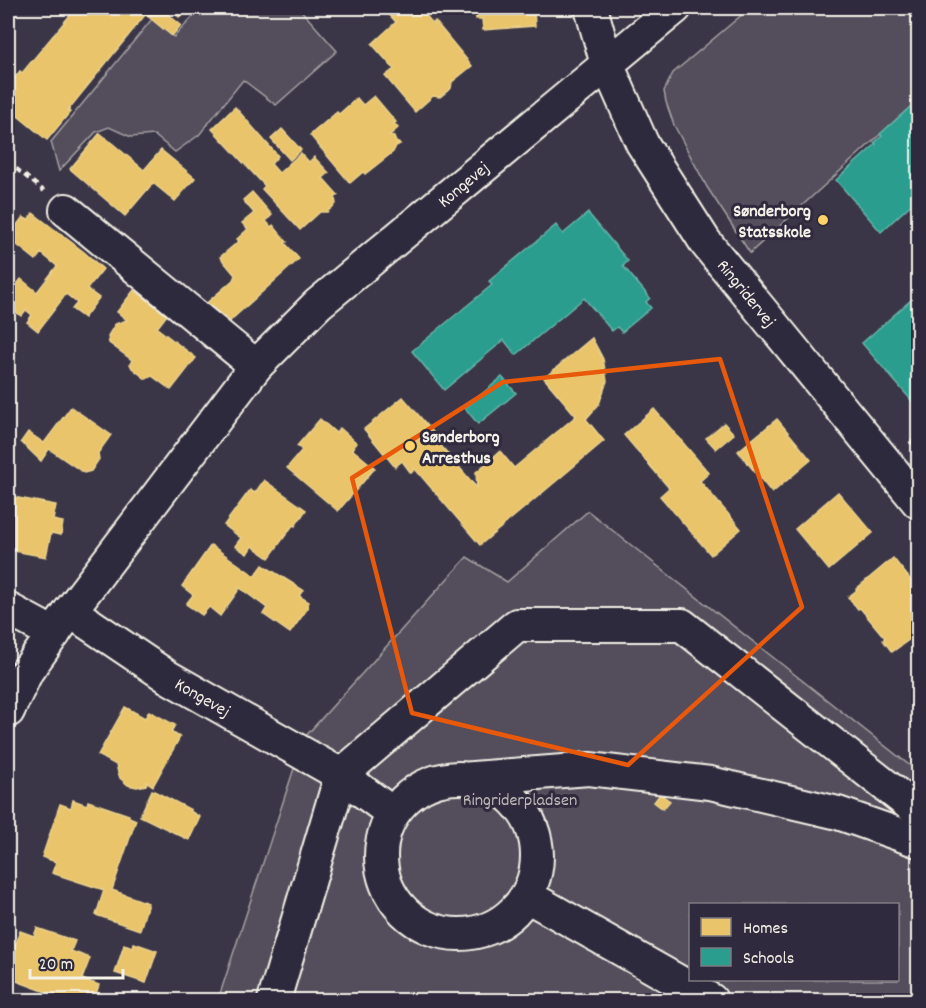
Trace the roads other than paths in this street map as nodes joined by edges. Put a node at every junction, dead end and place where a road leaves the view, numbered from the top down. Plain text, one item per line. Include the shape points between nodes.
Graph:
1 (591, 8) edge
2 (675, 8) edge
3 (608, 64) junction
4 (66, 210) road end
5 (256, 366) junction
6 (918, 502) edge
7 (8, 609) edge
8 (62, 623) junction
9 (8, 711) edge
10 (341, 775) junction
11 (471, 778) junction
12 (918, 812) edge
13 (392, 813) junction
14 (918, 840) edge
15 (527, 896) junction
16 (274, 1000) edge
17 (711, 1000) edge

1 - 3 street, Ringridervej
2 - 3 street, Kongevej
3 - 5 street, Kongevej via 318,304
3 - 6 street, Ringridervej via 642,143 706,243
4 - 5 street
5 - 8 street, Kongevej
7 - 8 street
8 - 9 street, Kongevej via 27,671
8 - 10 street, Kongevej via 168,677
10 - 12 street via 517,625 682,626
10 - 13 street, Kongevej
10 - 16 street
11 - 13 street via 439,780 415,790
11 - 14 street via 589,768 710,783 838,813
11 - 15 street via 496,787 525,814 536,839 536,870
13 - 15 street via 382,838 383,877 394,902 418,924 444,933 481,932 505,920
15 - 17 street

